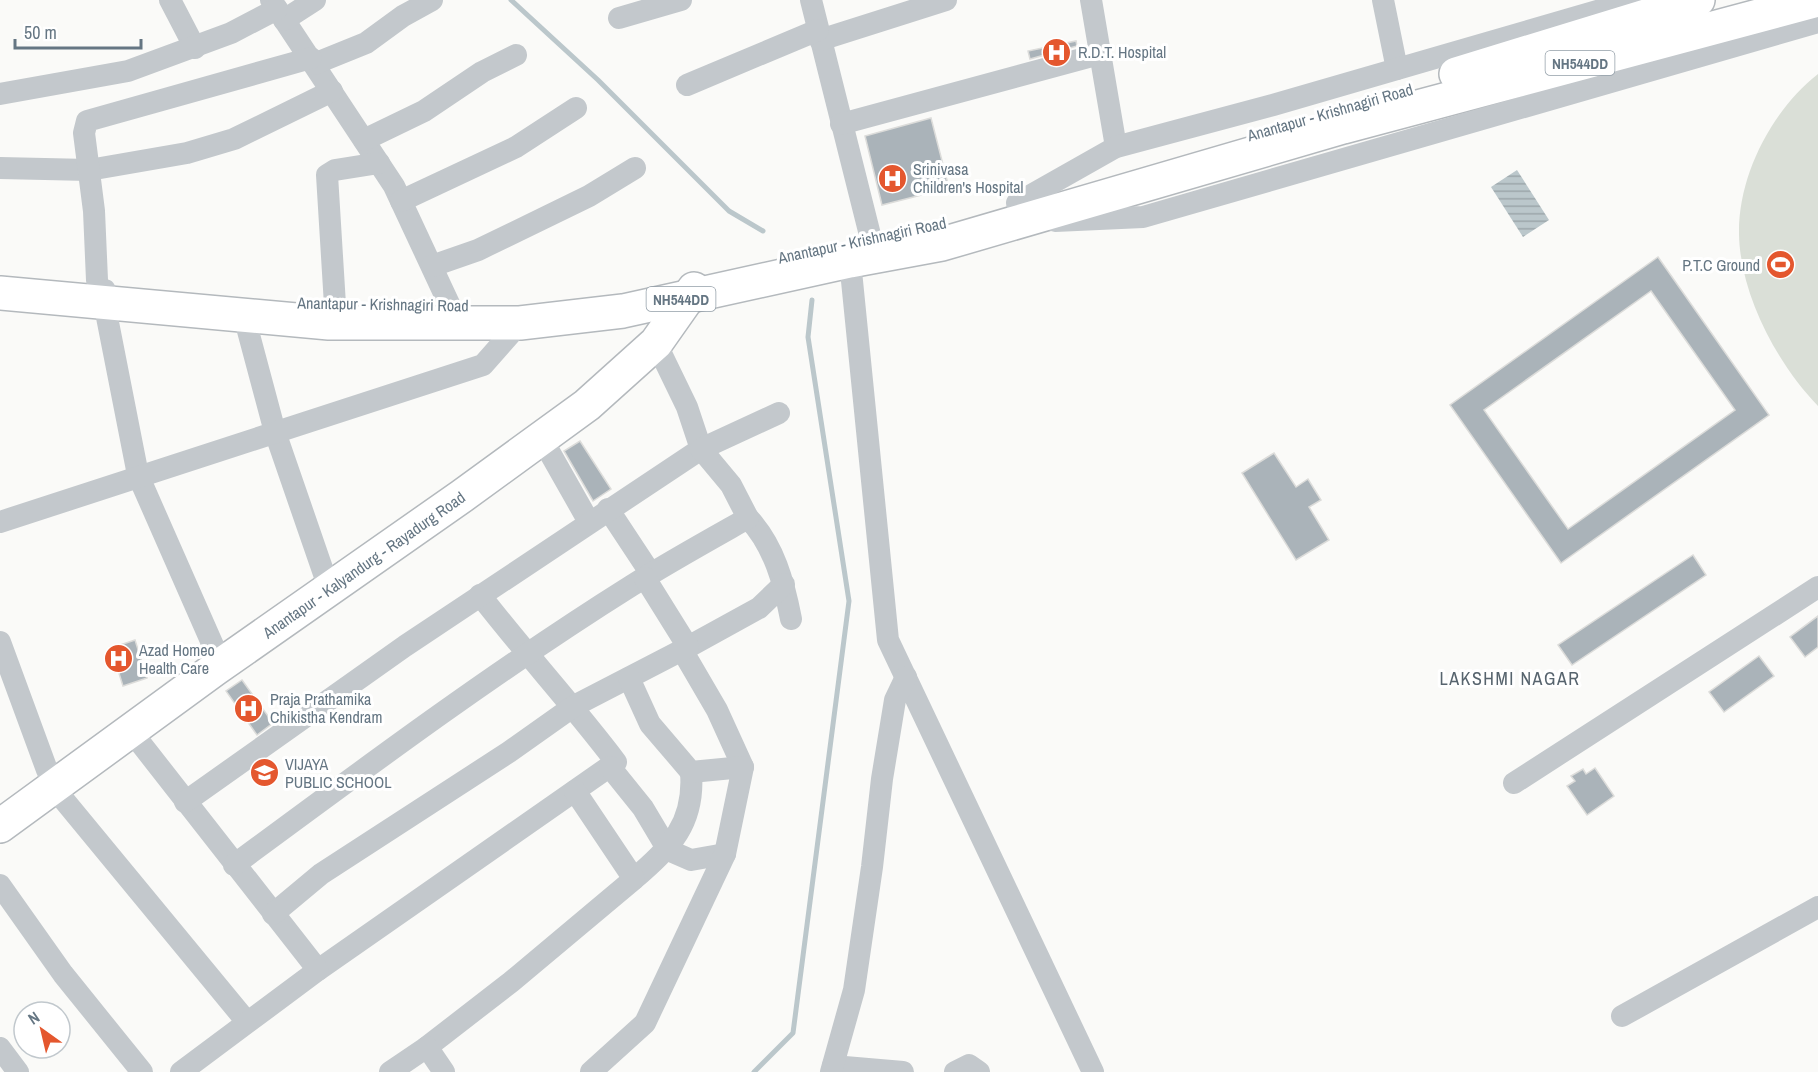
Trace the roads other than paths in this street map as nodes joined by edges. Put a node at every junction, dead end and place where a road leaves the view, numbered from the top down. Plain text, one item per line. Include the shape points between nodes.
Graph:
1 (170, 0) edge
2 (315, 0) edge
3 (432, 0) edge
4 (681, 0) edge
5 (811, 0) edge
6 (946, 0) edge
7 (1091, 0) edge
8 (1383, 0) edge
9 (1635, 0) edge
10 (1698, 0) edge
11 (1818, 0) edge
12 (277, 10) edge
13 (619, 18) dead end
14 (1818, 22) edge
15 (819, 35) junction
16 (195, 48) junction
17 (1100, 54) junction
18 (516, 55) dead end
19 (312, 61) junction
20 (1397, 69) junction
21 (687, 85) dead end
22 (332, 92) junction
23 (0, 94) edge
24 (576, 108) dead end
25 (1341, 119) junction
26 (842, 124) junction
27 (364, 140) junction
28 (1116, 147) junction
29 (379, 163) junction
30 (0, 168) edge
31 (634, 168) dead end
32 (89, 170) junction
33 (401, 201) junction
34 (1019, 212) junction
35 (861, 250) junction
36 (432, 266) junction
37 (0, 270) edge
38 (695, 286) junction
39 (102, 288) junction
40 (0, 293) edge
41 (642, 299) junction
42 (335, 305) junction
43 (450, 306) junction
44 (244, 316) junction
45 (520, 323) junction
46 (656, 343) junction
47 (779, 413) dead end
48 (275, 432) junction
49 (542, 440) junction
50 (700, 449) junction
51 (138, 476) junction
52 (608, 509) junction
53 (748, 518) junction
54 (0, 522) edge
55 (589, 522) junction
56 (324, 574) junction
57 (648, 576) junction
58 (784, 584) junction
59 (1818, 587) edge
60 (480, 595) junction
61 (791, 619) dead end
62 (0, 642) edge
63 (685, 649) junction
64 (215, 650) junction
65 (527, 655) junction
66 (906, 677) junction
67 (628, 678) junction
68 (574, 706) junction
69 (131, 731) junction
70 (743, 766) junction
71 (610, 767) junction
72 (691, 772) junction
73 (50, 779) junction
74 (1514, 783) dead end
75 (575, 791) junction
76 (185, 802) junction
77 (0, 803) edge
78 (0, 826) edge
79 (668, 850) junction
80 (725, 854) junction
81 (234, 865) junction
82 (634, 879) junction
83 (0, 885) edge
84 (1818, 907) edge
85 (273, 914) junction
86 (318, 970) junction
87 (1622, 1016) dead end
88 (247, 1022) junction
89 (427, 1047) junction
90 (0, 1048) edge
91 (832, 1069) edge
92 (18, 1072) edge
93 (142, 1072) edge
94 (181, 1072) edge
95 (390, 1072) edge
96 (444, 1072) edge
97 (591, 1072) edge
98 (903, 1072) edge
99 (955, 1072) edge
100 (979, 1072) edge
101 (1093, 1072) edge

1 - 16 street
2 - 12 street
3 - 19 street via 366,44
4 - 13 street
5 - 15 street
6 - 15 street
7 - 17 street
8 - 20 street
9 - 20 street
10 - 25 highway, Anantapur - Krishnagiri Road / NH544DD
11 - 25 highway, NH544DD
12 - 16 street
12 - 19 street
14 - 34 street via 1143,217
15 - 21 street
15 - 26 street
16 - 23 street via 113,75
17 - 26 street
17 - 28 street
18 - 27 street via 482,72 424,111
19 - 22 street
19 - 32 street via 90,119 84,127
20 - 28 street
22 - 27 street
22 - 32 street via 207,148
24 - 33 street via 516,147
25 - 34 highway, Anantapur - Krishnagiri Road / NH544DD
26 - 35 street
27 - 29 street
28 - 34 street
29 - 33 street
29 - 42 street via 334,170 327,175
30 - 32 street
31 - 36 street via 589,196 478,250
32 - 39 street
33 - 36 street
34 - 35 highway, Anantapur - Krishnagiri Road / NH544DD via 942,244
35 - 38 highway, Anantapur - Krishnagiri Road / NH544DD
35 - 66 street via 888,640
36 - 43 street
37 - 39 highway, Anantapur - Krishnagiri Road / NH544DD
38 - 41 highway, Anantapur - Krishnagiri Road / NH544DD
38 - 46 highway, Anantapur - Kalyandurg - Rayadurg Road / NH544DD
39 - 40 highway, Anantapur - Krishnagiri Road / NH544DD
39 - 42 highway, Anantapur - Krishnagiri Road / NH544DD
39 - 44 highway, Anantapur - Krishnagiri Road / NH544DD
39 - 51 street
41 - 43 highway, Anantapur - Krishnagiri Road / NH544DD
41 - 45 highway, Anantapur - Krishnagiri Road / NH544DD via 572,319
41 - 56 highway, Anantapur - Kalyandurg - Rayadurg Road / NH544DD via 639,334 622,356 534,427
42 - 43 highway, Anantapur - Krishnagiri Road / NH544DD
44 - 45 highway, Anantapur - Krishnagiri Road / NH544DD via 335,323
44 - 48 street
45 - 48 street via 483,365
46 - 49 highway, Anantapur - Kalyandurg - Rayadurg Road / NH544DD
46 - 50 street via 687,407
47 - 50 street
48 - 51 street
48 - 56 street
49 - 55 street
49 - 69 highway, Anantapur - Kalyandurg - Rayadurg Road / NH544DD
50 - 52 street
50 - 53 street via 731,484
51 - 54 street
51 - 64 street
52 - 55 street
52 - 57 street
53 - 57 street
53 - 58 street
55 - 60 street
56 - 64 highway, Anantapur - Kalyandurg - Rayadurg Road / NH544DD
57 - 63 street
57 - 65 street
58 - 61 street
58 - 63 street via 759,609
59 - 74 street
60 - 65 street
60 - 76 street
62 - 73 street
63 - 67 street
63 - 70 street
64 - 73 highway, Anantapur - Kalyandurg - Rayadurg Road / NH544DD
65 - 68 street
65 - 81 street
66 - 91 street via 898,692 889,732 854,990
66 - 101 street
67 - 68 street
67 - 72 street via 650,724
68 - 71 street via 616,762
68 - 85 street via 321,874
69 - 73 highway, Anantapur - Kalyandurg - Rayadurg Road / NH544DD
69 - 76 street
70 - 72 street
70 - 80 street
71 - 75 street
71 - 79 street via 643,808
72 - 79 street via 690,804
73 - 77 highway, Anantapur - Kalyandurg - Rayadurg Road / NH544DD
73 - 78 highway, Anantapur - Kalyandurg - Rayadurg Road / NH544DD
73 - 88 street
75 - 82 street
75 - 86 street
76 - 81 street
79 - 80 street via 691,860
79 - 82 street
80 - 97 street via 645,1023
81 - 85 street
82 - 89 street
83 - 93 street via 63,974
84 - 87 street
85 - 86 street
86 - 88 street
88 - 94 street
89 - 95 street
89 - 96 street
90 - 92 street
91 - 98 street
99 - 100 street via 969,1065

